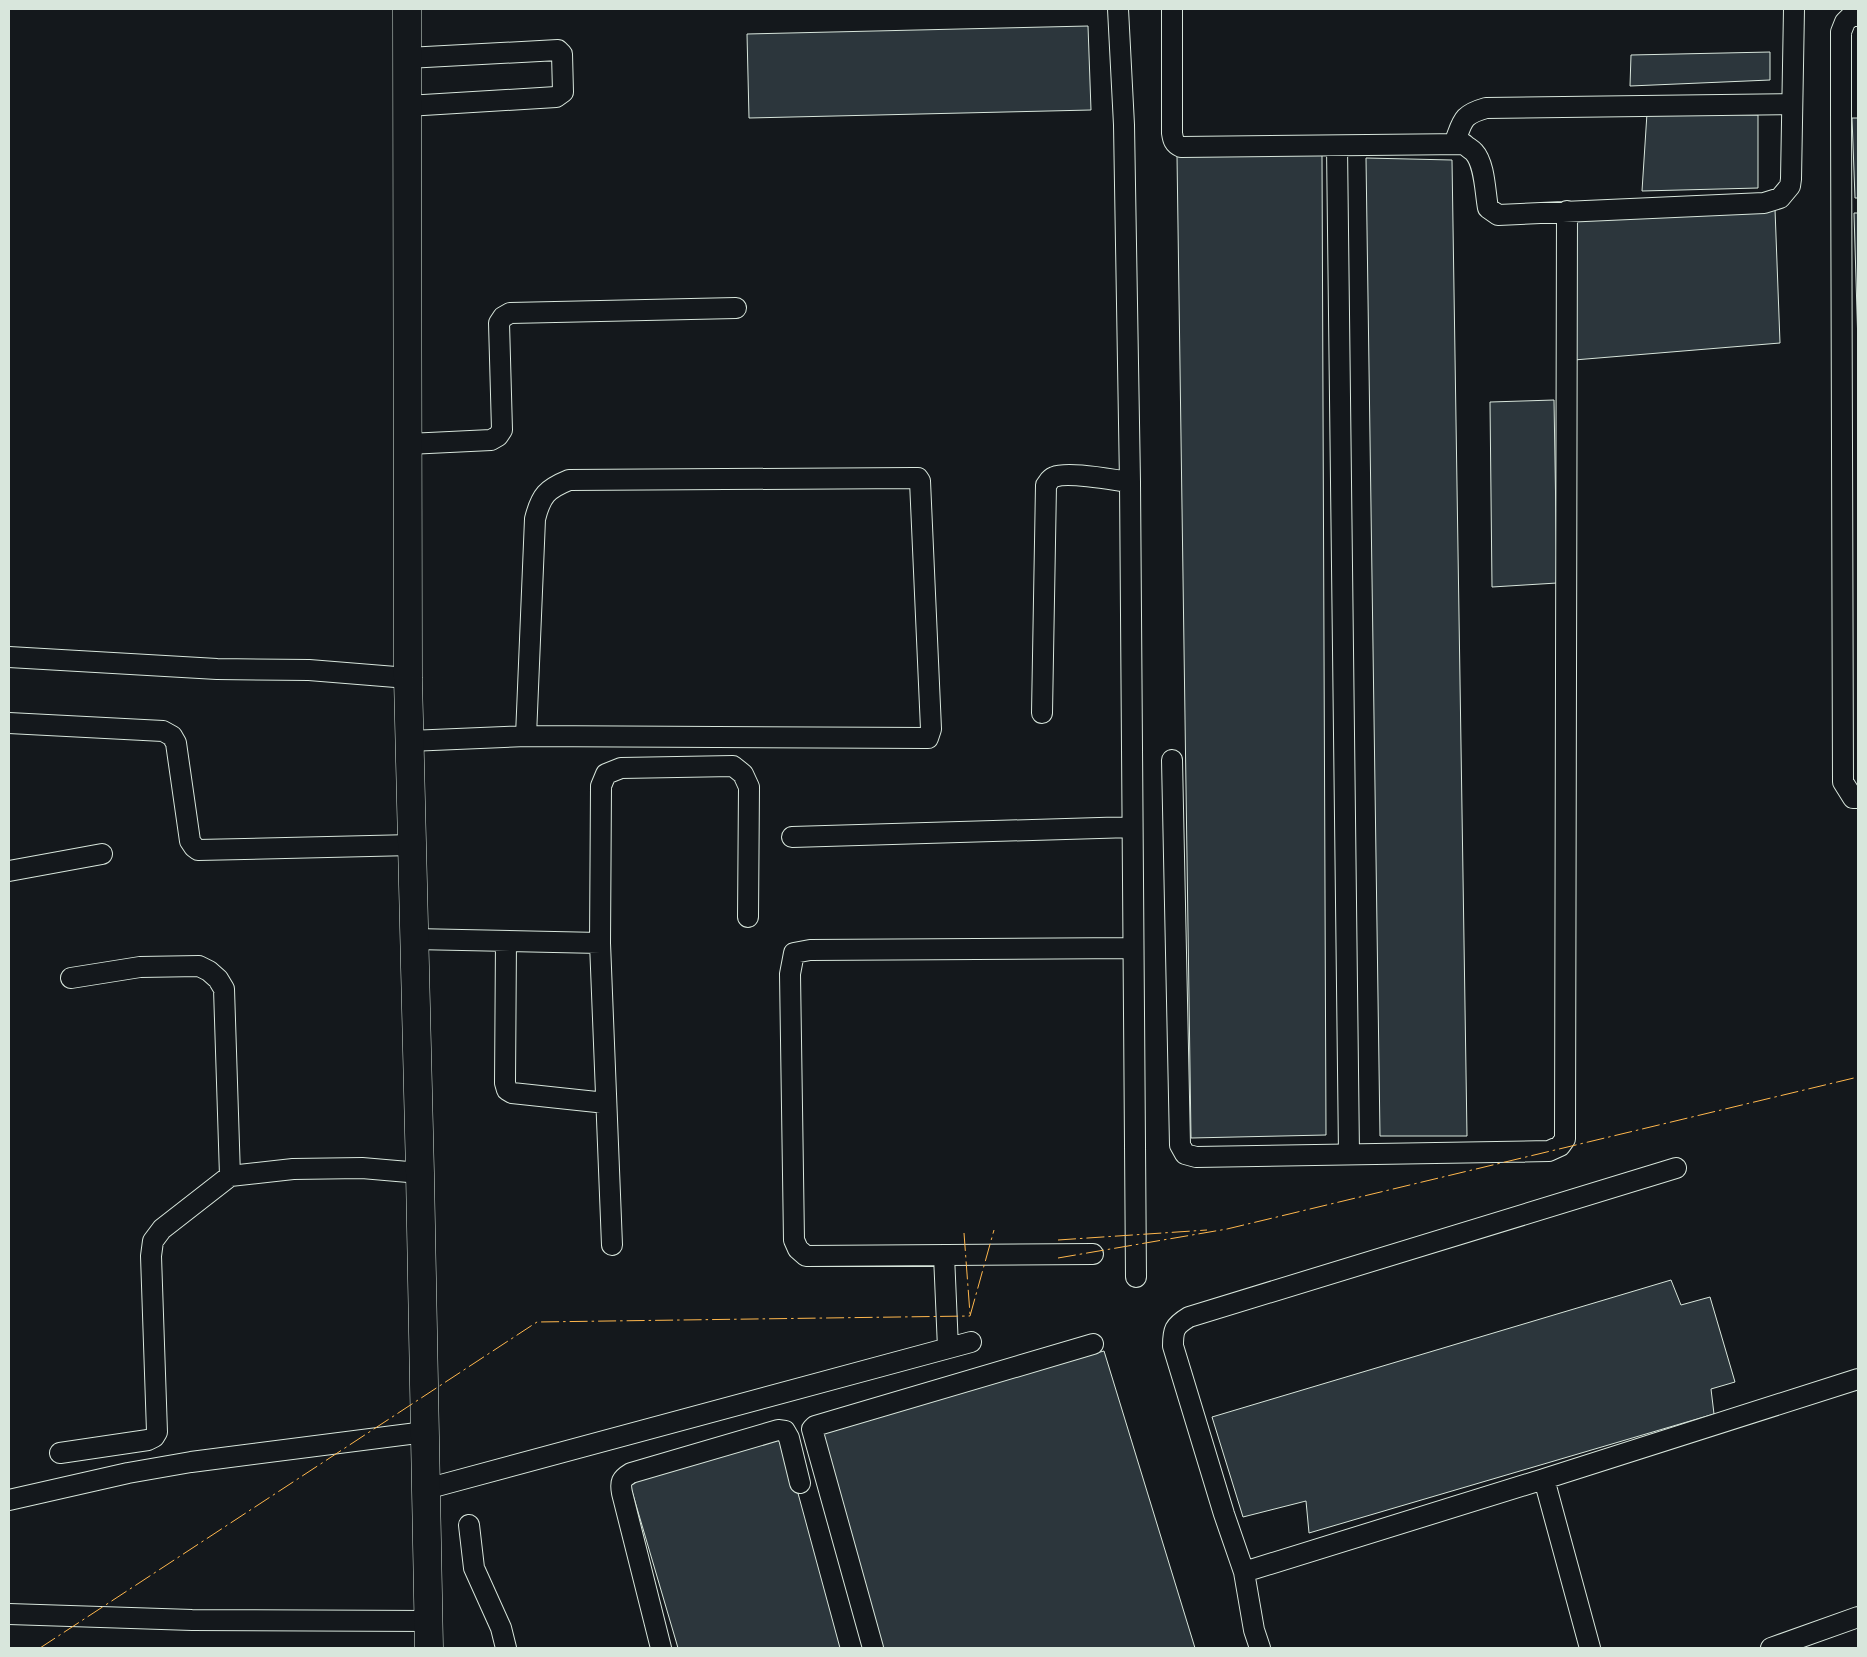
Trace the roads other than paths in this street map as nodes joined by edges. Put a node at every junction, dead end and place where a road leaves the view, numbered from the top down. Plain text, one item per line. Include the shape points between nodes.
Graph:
1 (407, 9) edge
2 (1118, 9) edge
3 (1172, 9) edge
4 (1794, 9) edge
5 (1858, 16) edge
6 (407, 58) junction
7 (1791, 104) junction
8 (407, 106) junction
9 (1850, 112) edge
10 (1454, 144) junction
11 (1337, 146) junction
12 (1567, 212) junction
13 (736, 308) dead end
14 (408, 444) junction
15 (1130, 482) junction
16 (9, 657) edge
17 (408, 678) junction
18 (1042, 713) dead end
19 (9, 723) edge
20 (526, 736) junction
21 (409, 741) junction
22 (1172, 760) dead end
23 (1858, 798) edge
24 (1132, 826) junction
25 (792, 837) dead end
26 (412, 845) junction
27 (102, 854) dead end
28 (9, 871) edge
29 (748, 917) dead end
30 (414, 939) junction
31 (506, 941) junction
32 (600, 943) junction
33 (1133, 948) junction
34 (71, 978) dead end
35 (606, 1103) junction
36 (1349, 1154) junction
37 (1676, 1168) dead end
38 (420, 1173) junction
39 (230, 1176) junction
40 (612, 1245) dead end
41 (1093, 1254) dead end
42 (944, 1255) junction
43 (1136, 1277) dead end
44 (971, 1342) dead end
45 (1093, 1344) dead end
46 (948, 1348) junction
47 (1858, 1379) edge
48 (424, 1432) junction
49 (60, 1453) dead end
50 (1544, 1479) junction
51 (800, 1483) dead end
52 (426, 1489) junction
53 (9, 1500) edge
54 (469, 1525) dead end
55 (1244, 1572) junction
56 (9, 1614) edge
57 (1858, 1617) edge
58 (428, 1621) junction
59 (428, 1648) edge
60 (506, 1648) edge
61 (661, 1648) edge
62 (873, 1648) edge
63 (1260, 1648) edge
64 (1590, 1648) edge
65 (1771, 1648) edge

1 - 6 highway
2 - 15 lane via 1124,135
3 - 11 lane via 1172,133 1177,145
4 - 7 lane
5 - 9 lane via 1850,16 1841,32
6 - 8 highway
6 - 8 lane via 558,50 562,54 563,92 556,97
7 - 10 lane via 1486,108 1465,116
7 - 12 lane via 1791,179 1790,186 1780,198 1764,203
8 - 14 highway
9 - 23 lane via 1842,782 1853,798
10 - 11 lane
10 - 12 lane via 1464,144 1474,153 1485,182 1488,208 1492,212 1498,215
11 - 36 lane
12 - 36 lane via 1565,1139 1560,1146 1549,1151
13 - 14 lane via 510,313 499,324 502,430 498,436 491,440
14 - 17 highway
15 - 18 lane via 1056,476 1050,478 1046,486
15 - 24 lane
16 - 17 lane via 308,670
17 - 21 highway
19 - 26 lane via 168,733 176,743 190,841 198,850
20 - 20 lane via 928,738 931,728 920,480 569,480 556,485 539,503 535,519
20 - 21 lane
21 - 26 highway
22 - 36 lane via 1180,1144 1186,1154 1196,1157
24 - 25 lane
24 - 33 lane
26 - 30 highway
27 - 28 lane
29 - 32 lane via 749,786 743,774 732,766 621,768 606,774 601,786
30 - 31 lane
30 - 38 highway
31 - 32 lane
31 - 35 lane via 507,1090
32 - 35 lane
33 - 42 lane via 810,950 794,953 790,974 794,1240 798,1249 806,1256
33 - 43 lane
34 - 39 lane via 140,967 199,966 218,979 224,989
35 - 40 lane
37 - 55 lane via 1189,1317 1179,1323 1173,1332 1174,1346
38 - 39 lane via 362,1168 293,1169
38 - 48 highway
39 - 49 lane via 162,1229 153,1241 157,1432 154,1437
41 - 42 lane
42 - 46 lane
44 - 46 lane
45 - 62 lane via 812,1429
46 - 52 lane
47 - 50 lane
48 - 52 highway
48 - 53 lane via 191,1462
50 - 55 lane
50 - 64 lane
51 - 61 lane via 789,1438 785,1431 778,1430 623,1478 620,1484 622,1494
52 - 58 highway
54 - 60 lane via 474,1568 501,1628
55 - 63 lane
56 - 58 lane via 192,1620
57 - 65 lane
58 - 59 highway

